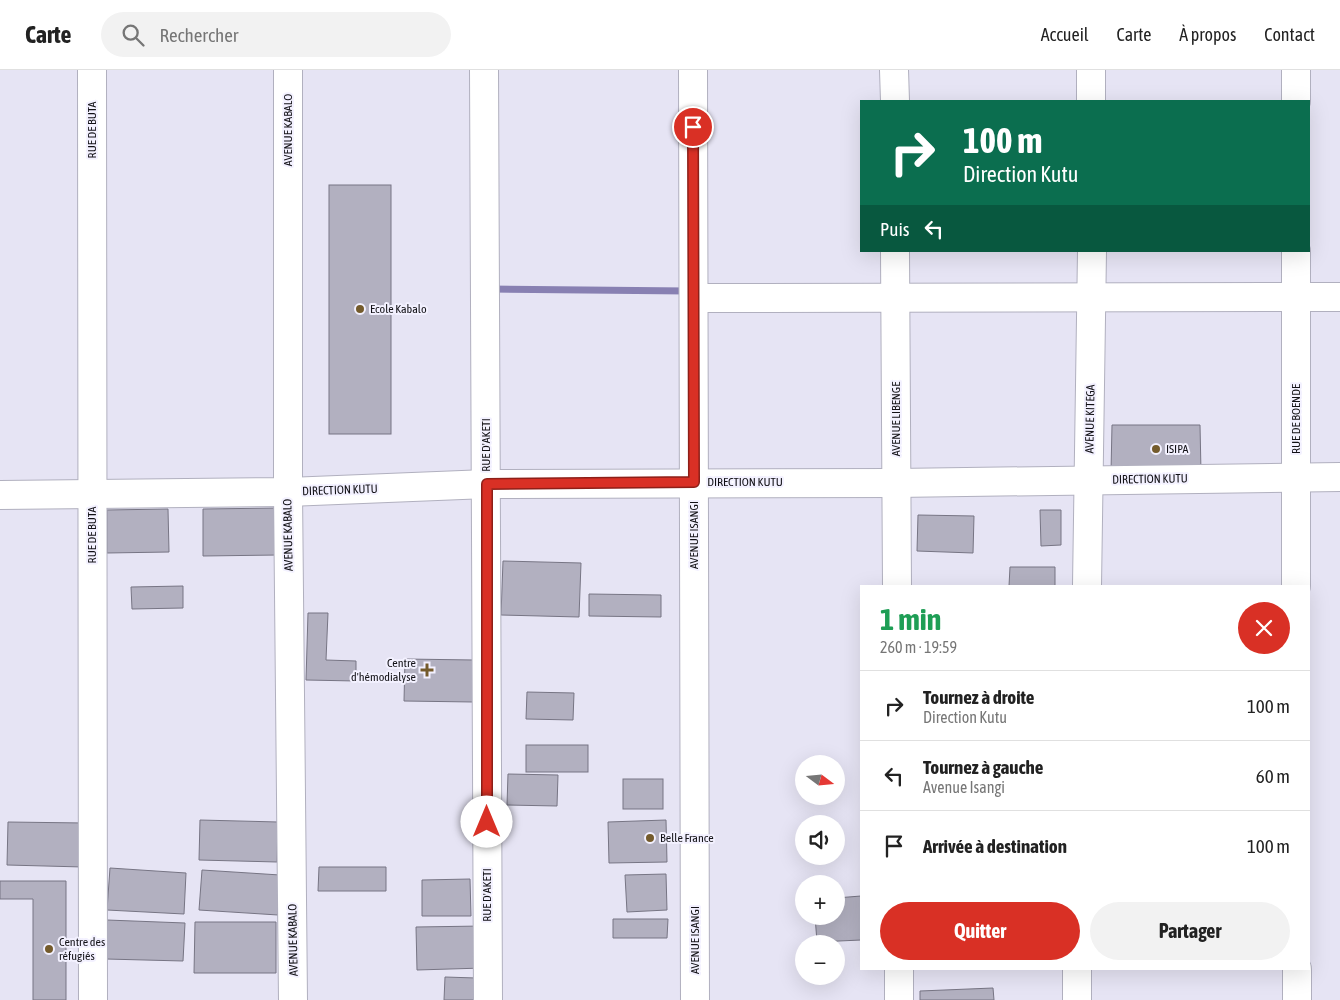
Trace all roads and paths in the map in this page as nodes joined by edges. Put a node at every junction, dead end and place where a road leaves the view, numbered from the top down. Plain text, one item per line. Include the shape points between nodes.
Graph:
1 (92, 70) edge
2 (288, 70) edge
3 (484, 70) edge
4 (693, 70) edge
5 (894, 70) edge
6 (1091, 70) edge
7 (1296, 70) edge
8 (895, 100) edge
9 (1091, 100) edge
10 (1296, 100) edge
11 (895, 252) edge
12 (1092, 252) edge
13 (1296, 252) edge
14 (895, 296) junction
15 (1092, 296) junction
16 (1296, 297) junction
17 (1340, 297) edge
18 (694, 298) junction
19 (1295, 476) junction
20 (1340, 477) edge
21 (1089, 480) junction
22 (694, 482) junction
23 (896, 483) junction
24 (487, 484) junction
25 (288, 492) junction
26 (92, 494) junction
27 (0, 495) edge
28 (897, 585) edge
29 (1087, 585) edge
30 (1296, 585) edge
31 (899, 970) edge
32 (1077, 970) edge
33 (1297, 970) edge
34 (93, 1000) edge
35 (293, 1000) edge
36 (488, 1000) edge
37 (695, 1000) edge
38 (899, 1000) edge
39 (1077, 1000) edge
40 (1297, 1000) edge

1 - 26 street, RUE DE BUTA
2 - 25 street, AVENUE KABALO
3 - 24 street, RUE D'AKETI
4 - 18 street, AVENUE ISANGI
5 - 8 street
6 - 9 street
7 - 10 street
11 - 14 street, AVENUE LIBENGE
12 - 15 street, AVENUE KITEGA
13 - 16 street, RUE DE BOENDE
14 - 15 street
14 - 18 street
14 - 23 street, AVENUE LIBENGE
15 - 16 street
15 - 21 street, AVENUE KITEGA
16 - 17 street
16 - 19 street, RUE DE BOENDE
18 - 22 street, AVENUE ISANGI
19 - 20 street, DIRECTION KUTU
19 - 21 street, DIRECTION KUTU
19 - 30 street, RUE DE BOENDE
21 - 23 street, DIRECTION KUTU
21 - 29 street, AVENUE KITEGA
22 - 23 street, DIRECTION KUTU
22 - 24 street, DIRECTION KUTU
22 - 37 street, AVENUE ISANGI
23 - 28 street, AVENUE LIBENGE
24 - 25 street, DIRECTION KUTU
24 - 36 street, RUE D'AKETI
25 - 26 street, DIRECTION KUTU
25 - 35 street, AVENUE KABALO
26 - 27 street, DIRECTION KUTU
26 - 34 street, RUE DE BUTA
31 - 38 street
32 - 39 street
33 - 40 street

